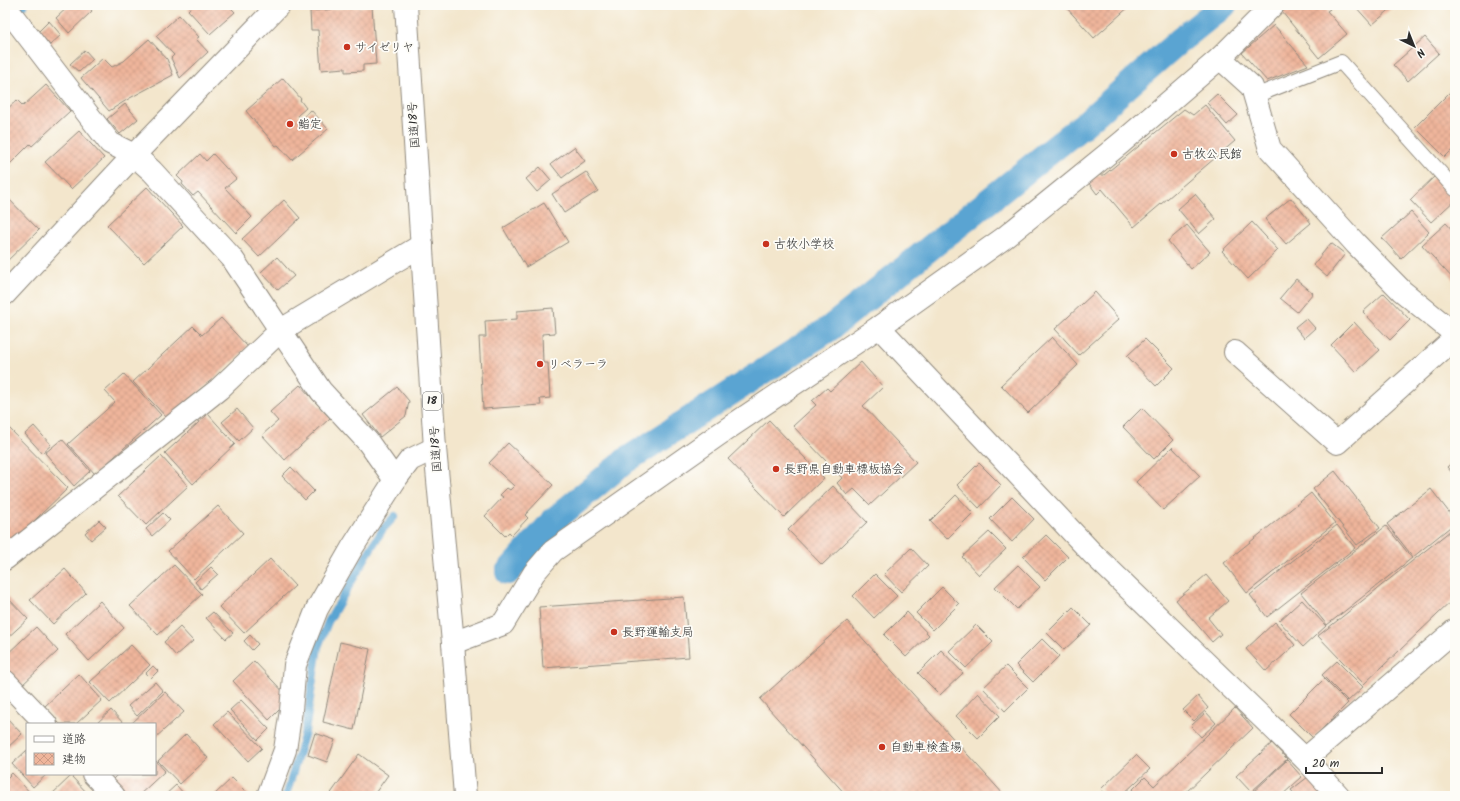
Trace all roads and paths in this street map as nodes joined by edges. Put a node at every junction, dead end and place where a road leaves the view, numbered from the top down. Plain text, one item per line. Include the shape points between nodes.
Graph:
1 (5, 5) edge
2 (279, 5) edge
3 (406, 5) edge
4 (1273, 5) edge
5 (1220, 58) junction
6 (1255, 96) junction
7 (134, 155) junction
8 (1455, 189) edge
9 (422, 245) junction
10 (5, 294) edge
11 (879, 327) junction
12 (281, 330) junction
13 (1455, 334) edge
14 (1455, 338) edge
15 (1235, 352) dead end
16 (435, 448) junction
17 (395, 480) junction
18 (5, 559) edge
19 (1455, 630) edge
20 (453, 643) junction
21 (5, 681) edge
22 (45, 723) edge
23 (1304, 759) junction
24 (94, 775) edge
25 (114, 796) edge
26 (268, 796) edge
27 (465, 796) edge
28 (1339, 796) edge

1 - 7 main road via 110,143
2 - 7 main road
3 - 9 main road, 国道18号 / 18
4 - 5 main road
5 - 6 main road via 1252,87
5 - 11 main road via 1004,238
6 - 8 lane via 1341,62
6 - 13 main road via 1270,149 1402,291
7 - 10 main road
7 - 12 main road via 232,258
9 - 12 main road
9 - 16 main road, 国道18号 / 18
11 - 20 main road via 718,435 553,551 534,573 503,624
11 - 23 main road via 1092,553
12 - 17 main road via 321,391 368,442
12 - 18 main road via 219,389
14 - 15 main road via 1337,442
16 - 17 main road via 410,460
16 - 20 main road, 国道18号 / 18
17 - 26 main road via 352,548 318,609 295,665 292,710 285,750
19 - 23 main road
20 - 27 main road, 国道18号 / 18
21 - 22 main road
23 - 28 main road
24 - 25 main road

